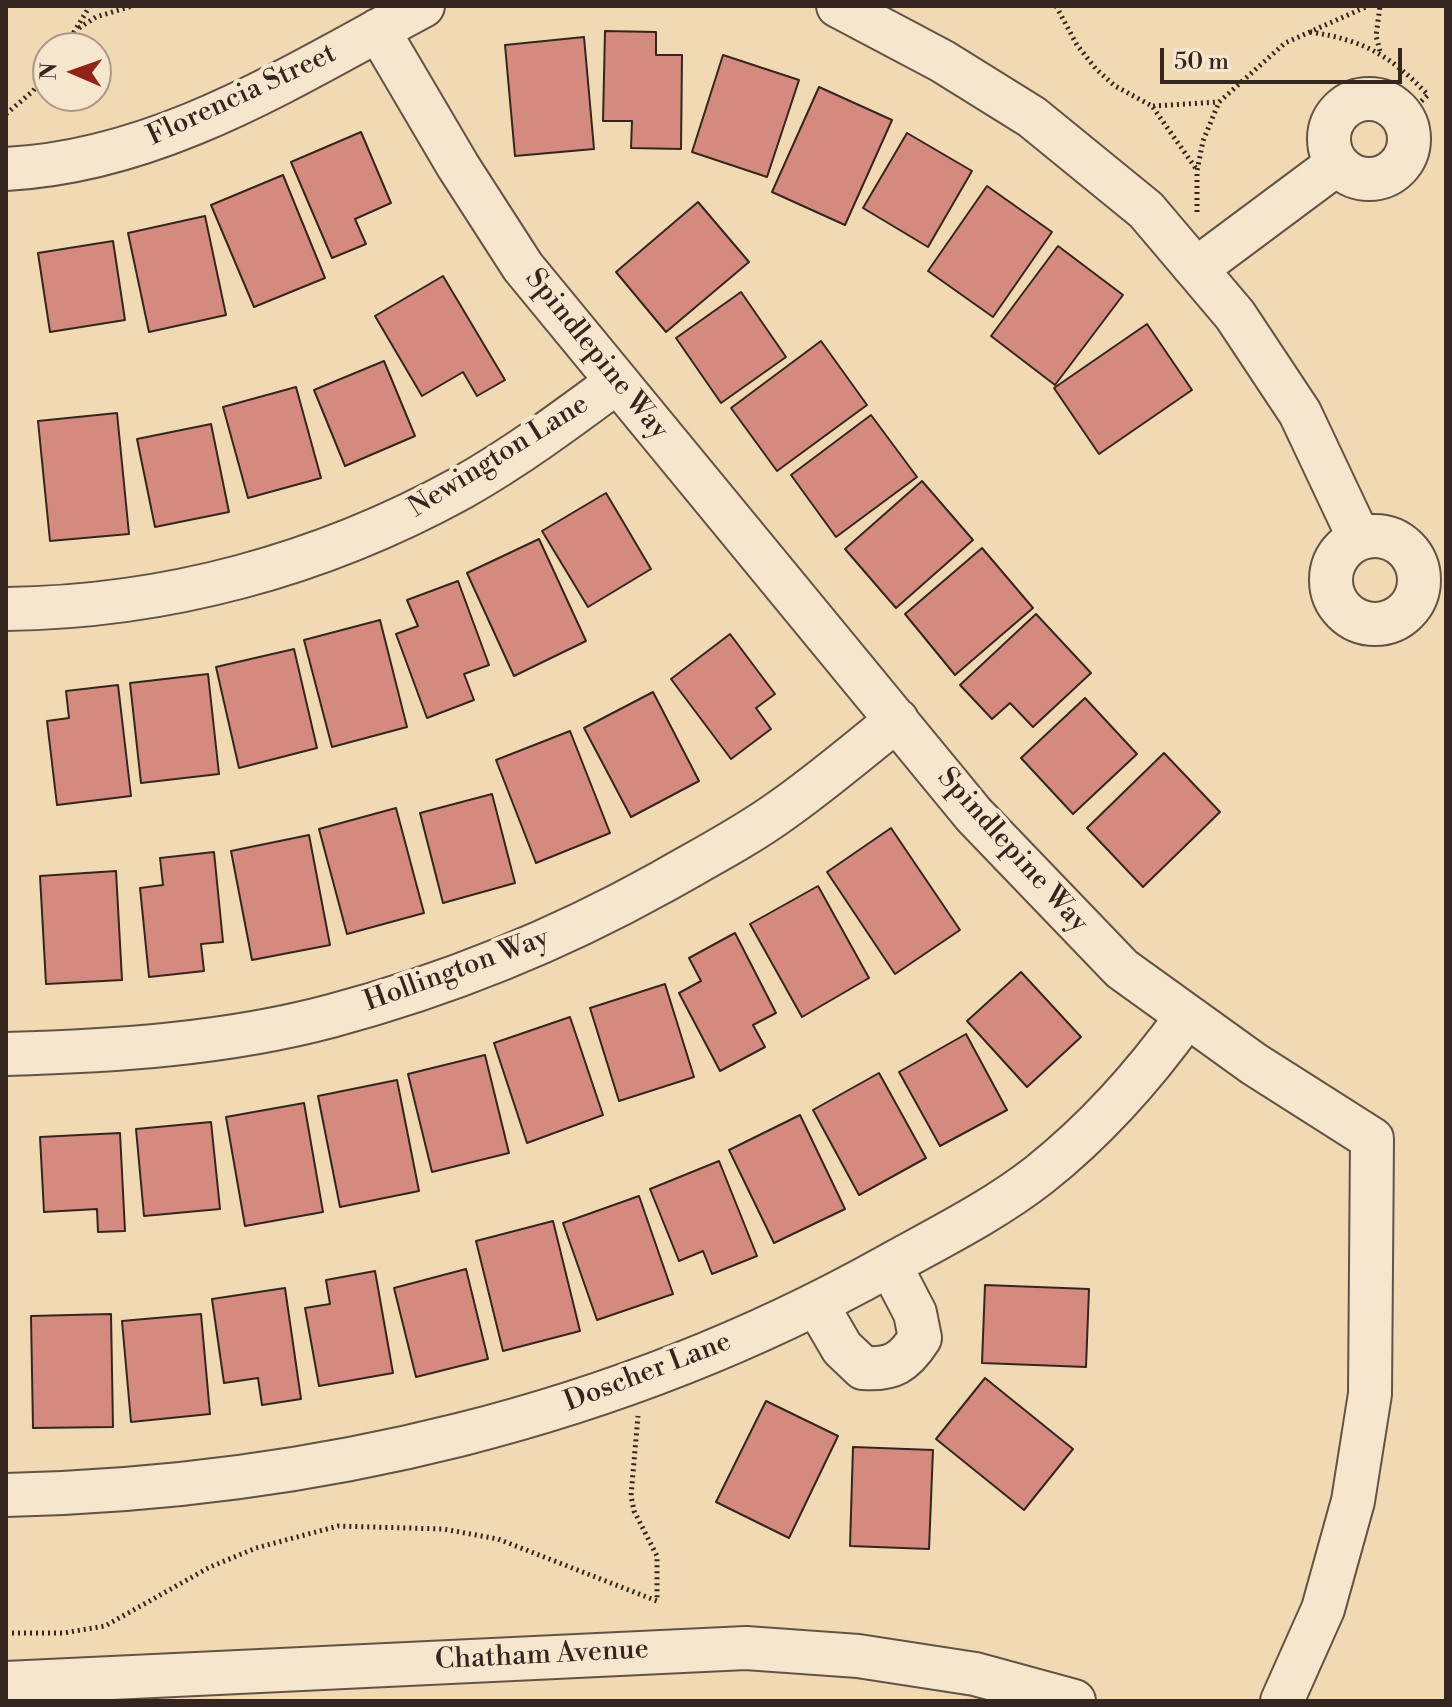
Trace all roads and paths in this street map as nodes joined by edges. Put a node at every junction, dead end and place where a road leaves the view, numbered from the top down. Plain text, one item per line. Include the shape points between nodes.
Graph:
1 (90, 6) edge
2 (132, 6) edge
3 (423, 6) edge
4 (838, 6) edge
5 (1056, 6) edge
6 (1368, 6) edge
7 (1380, 6) edge
8 (79, 28) junction
9 (378, 30) junction
10 (76, 32) edge
11 (1308, 32) junction
12 (1380, 52) junction
13 (32, 92) edge
14 (1219, 102) junction
15 (1152, 106) junction
16 (6, 114) edge
17 (1403, 118) junction
18 (1337, 164) junction
19 (6, 169) edge
20 (1197, 171) junction
21 (1196, 269) junction
22 (617, 382) junction
23 (1359, 538) dead end
24 (6, 609) edge
25 (897, 720) junction
26 (1187, 1016) junction
27 (6, 1054) edge
28 (890, 1265) junction
29 (817, 1305) junction
30 (648, 1411) dead end
31 (6, 1495) edge
32 (6, 1633) edge
33 (6, 1683) edge
34 (1074, 1701) edge
35 (1282, 1701) edge

1 - 8 path
2 - 8 path
3 - 9 street, Florencia Street
4 - 21 street via 1032,117 1146,210
5 - 15 path via 1096,69
6 - 11 path
7 - 12 path
8 - 10 path
9 - 19 street, Florencia Street via 170,135 110,155
9 - 22 street, Spindlepine Way via 523,267
11 - 12 path via 1349,39
11 - 14 path via 1285,43
12 - 17 path via 1428,95
13 - 16 path
14 - 15 path
14 - 20 path
15 - 20 path
17 - 18 street via 1409,143 1394,171 1364,179
17 - 18 street via 1388,103 1373,98 1343,107 1328,134
18 - 21 street
20 - 21 path
21 - 23 street via 1235,315 1300,413
22 - 24 street, Newington Lane via 462,487 301,559 228,582 136,601
22 - 25 street, Spindlepine Way
25 - 26 street, Spindlepine Way via 1048,895 1122,969
25 - 27 street, Hollington Way via 781,811 701,860 603,915 481,969 330,1016 217,1038
26 - 28 street, Doscher Lane via 1146,1073 1048,1167 977,1216
26 - 35 street, Spindlepine Way via 1372,1139 1370,1394 1353,1501 1323,1609
28 - 29 street, Doscher Lane
28 - 29 street via 915,1313 920,1338 907,1358 888,1370 863,1368 842,1348
29 - 31 street, Doscher Lane via 661,1373 533,1416 392,1452 234,1479 111,1492
30 - 32 path via 636,1423 631,1496 657,1556 657,1601 498,1539 443,1529 338,1526 256,1548 210,1567 105,1626 64,1633
33 - 34 street, Chatham Avenue via 746,1648 858,1656 960,1672

